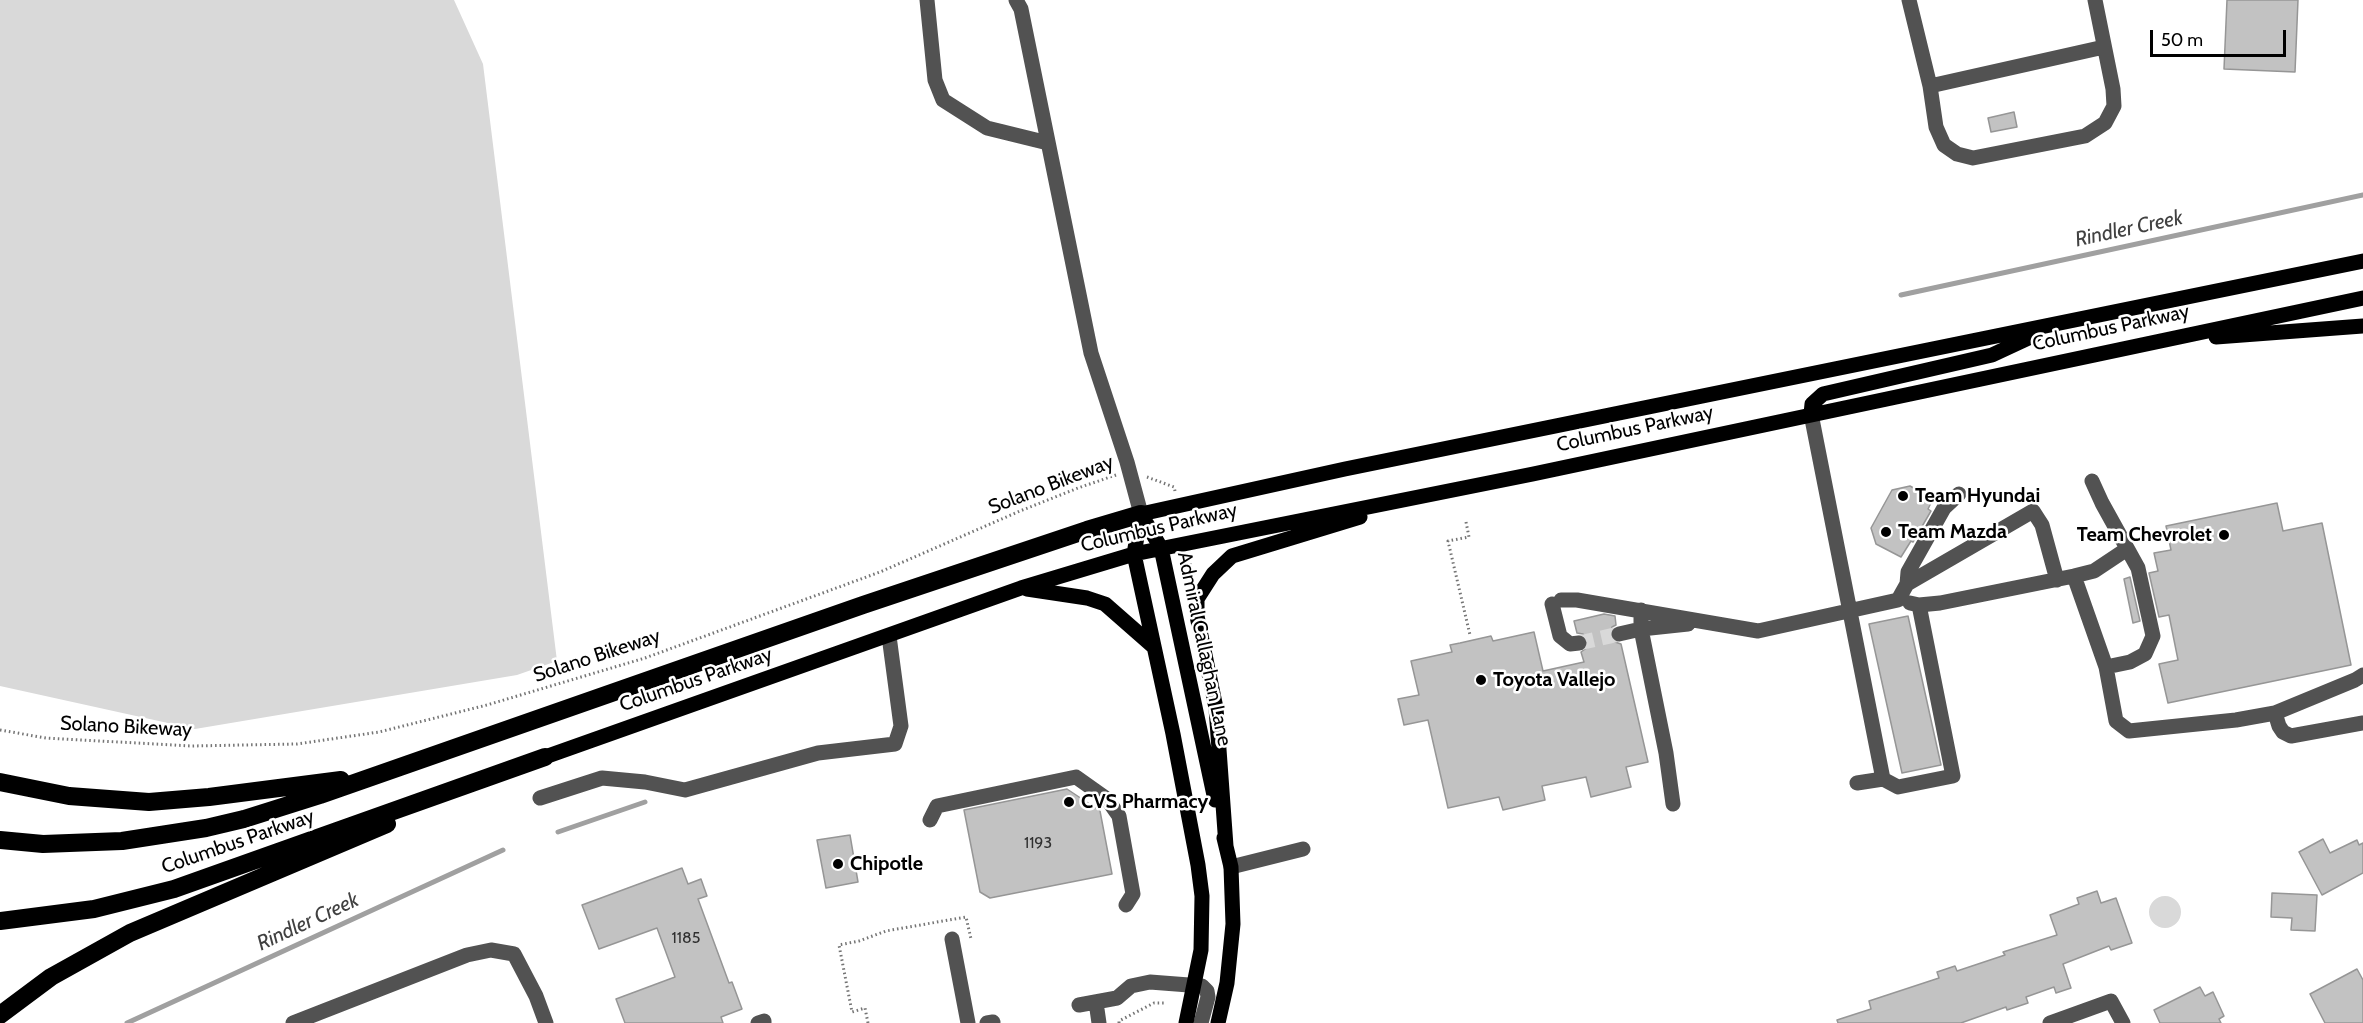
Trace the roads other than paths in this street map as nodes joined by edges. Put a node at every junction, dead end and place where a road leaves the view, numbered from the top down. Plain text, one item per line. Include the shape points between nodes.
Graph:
1 (927, 0) edge
2 (1016, 0) edge
3 (1909, 0) edge
4 (2095, 0) edge
5 (2104, 47) junction
6 (1930, 86) junction
7 (1048, 143) junction
8 (2363, 261) edge
9 (2363, 298) edge
10 (2060, 323) junction
11 (2363, 326) edge
12 (2148, 344) junction
13 (1811, 414) junction
14 (2092, 481) dead end
15 (1458, 488) junction
16 (1959, 494) dead end
17 (1141, 514) junction
18 (1161, 548) junction
19 (2127, 549) junction
20 (1134, 554) junction
21 (2074, 576) junction
22 (2057, 580) junction
23 (1907, 584) junction
24 (1021, 588) junction
25 (1899, 600) junction
26 (1919, 605) junction
27 (1641, 610) junction
28 (1849, 610) junction
29 (1709, 622) junction
30 (1641, 628) junction
31 (1618, 634) tunnel mouth
32 (889, 636) junction
33 (1579, 643) dead end
34 (1154, 647) junction
35 (2106, 667) junction
36 (2363, 675) edge
37 (2275, 712) junction
38 (2363, 723) edge
39 (546, 757) joint
40 (509, 770) junction
41 (378, 775) junction
42 (1883, 779) junction
43 (0, 782) edge
44 (1857, 783) dead end
45 (540, 798) dead end
46 (1673, 804) dead end
47 (930, 820) dead end
48 (0, 832) edge
49 (0, 840) edge
50 (43, 844) junction
51 (1226, 846) junction
52 (1303, 849) dead end
53 (1231, 867) junction
54 (1126, 906) dead end
55 (0, 921) edge
56 (952, 939) dead end
57 (1194, 985) junction
58 (1095, 1002) junction
59 (1079, 1005) dead end
60 (0, 1015) edge
61 (293, 1023) edge
62 (546, 1023) edge
63 (758, 1023) edge
64 (764, 1023) edge
65 (968, 1023) edge
66 (1099, 1023) edge
67 (1186, 1023) edge
68 (1201, 1023) edge
69 (1218, 1023) edge
70 (2050, 1023) edge
71 (2123, 1023) edge

1 - 7 street via 935,80 943,100 987,128
2 - 7 street
3 - 6 street
4 - 5 street
5 - 6 street
5 - 6 street via 2114,106 2105,123 2085,136 1973,158 1957,154 1944,145 1936,127
7 - 17 street via 1091,353
8 - 10 main road, Columbus Parkway
9 - 12 main road, Columbus Parkway
10 - 13 main road via 1992,355 1823,394 1812,404
10 - 17 main road, Columbus Parkway
11 - 12 main road
12 - 13 main road, Columbus Parkway
13 - 15 main road, Columbus Parkway
13 - 28 street
14 - 19 street
15 - 18 main road, Columbus Parkway
15 - 51 main road via 1232,556 1208,582 1197,599 1197,616 1216,708
16 - 23 street via 1944,508 1908,572
17 - 18 main road, Admiral Callaghan Lane
17 - 20 main road
17 - 41 highway, Columbus Parkway via 863,605
18 - 20 main road, Columbus Parkway
18 - 51 main road, Admiral Callaghan Lane
19 - 21 street via 2094,571
19 - 35 street via 2138,568 2153,636 2145,654
20 - 24 main road, Columbus Parkway
20 - 34 main road
21 - 22 street
21 - 35 street
22 - 23 street via 2042,525 2033,511
22 - 26 street
23 - 25 street
24 - 32 main road, Columbus Parkway
24 - 34 main road via 1105,604
25 - 26 street
25 - 28 street
26 - 42 street via 1953,776 1898,787
27 - 29 street
27 - 30 street
27 - 33 street via 1577,600 1557,602 1560,636 1570,644
28 - 29 street via 1758,631
28 - 42 street
29 - 30 street
30 - 31 street
30 - 46 street
32 - 39 main road, Columbus Parkway
32 - 45 street via 901,726 895,744 818,753 685,789 602,778
34 - 57 main road via 1199,876 1201,950
35 - 37 street via 2116,721 2129,731
36 - 37 street
37 - 38 street via 2283,732 2291,736
39 - 40 highway, Columbus Parkway
40 - 55 highway, Columbus Parkway via 174,889 94,909
40 - 60 highway via 130,933 59,971
41 - 43 highway via 149,802 69,796
41 - 50 highway, Columbus Parkway via 283,808 206,828 122,841
42 - 44 street
47 - 54 street via 937,806 1076,777 1107,799 1119,816 1132,894
48 - 50 highway
49 - 50 highway, Columbus Parkway
51 - 53 main road, Admiral Callaghan Lane
52 - 53 street
53 - 69 main road, Admiral Callaghan Lane via 1231,953
56 - 65 street
57 - 58 street via 1150,982 1131,986 1117,998
57 - 67 main road
57 - 68 street via 1207,991
58 - 59 street
58 - 66 street
61 - 62 street via 467,955 491,950 514,954
63 - 64 street
70 - 71 street via 2111,1001

